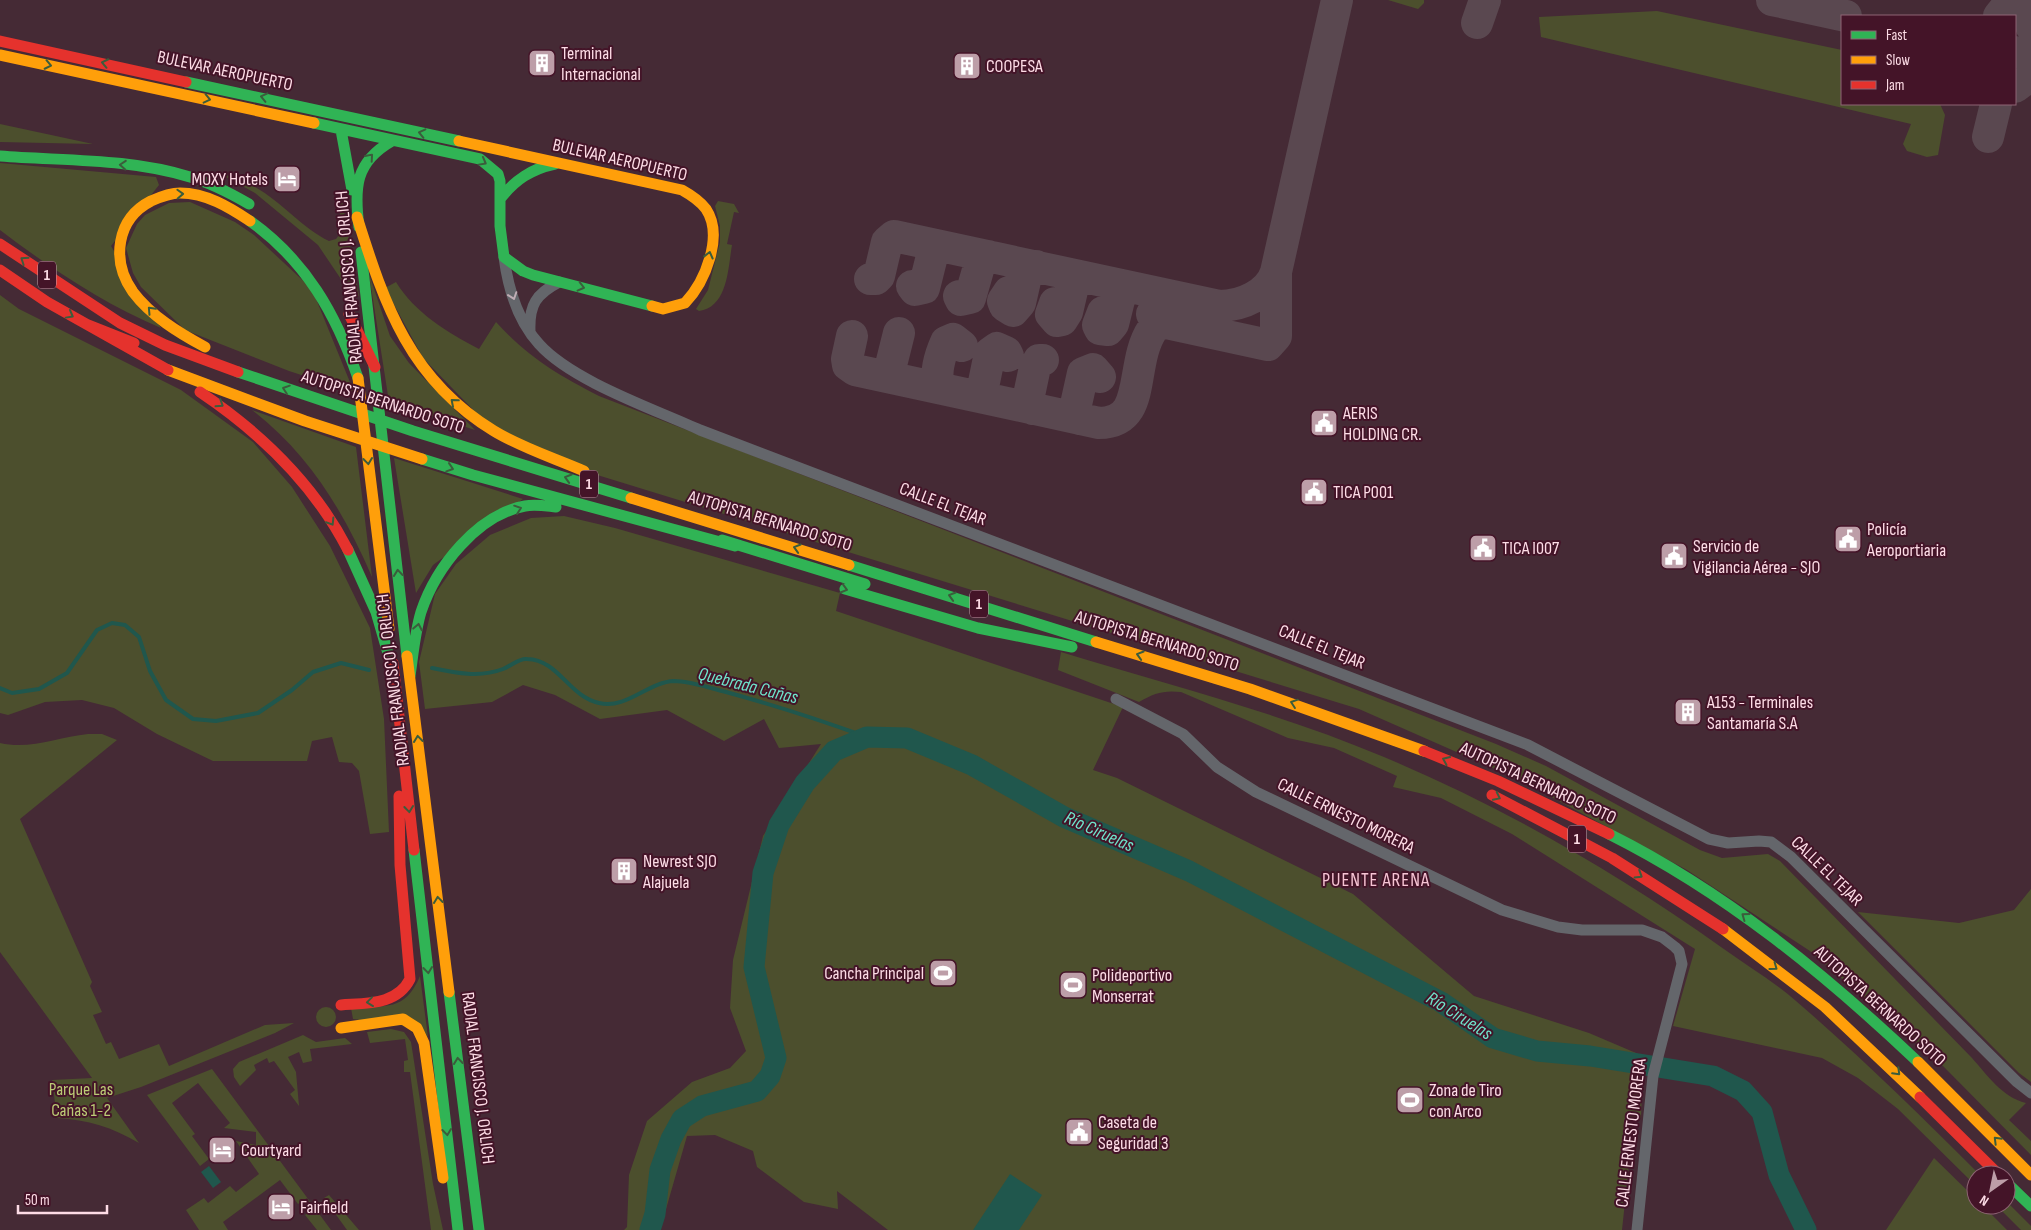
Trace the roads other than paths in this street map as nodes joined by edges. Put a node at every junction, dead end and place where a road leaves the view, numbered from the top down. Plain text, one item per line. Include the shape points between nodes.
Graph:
1 (0, 41) edge
2 (0, 55) edge
3 (341, 130) junction
4 (392, 141) junction
5 (0, 156) edge
6 (560, 163) junction
7 (500, 199) junction
8 (259, 211) dead end
9 (357, 217) junction
10 (0, 244) edge
11 (504, 257) junction
12 (0, 270) edge
13 (559, 282) junction
14 (344, 305) dead end
15 (93, 307) junction
16 (86, 324) junction
17 (530, 333) junction
18 (375, 367) junction
19 (164, 370) junction
20 (345, 395) dead end
21 (304, 407) dead end
22 (389, 408) dead end
23 (341, 419) dead end
24 (413, 436) junction
25 (479, 437) dead end
26 (589, 473) junction
27 (765, 538) junction
28 (760, 552) junction
29 (1101, 656) dead end
30 (1120, 662) dead end
31 (394, 674) junction
32 (410, 676) junction
33 (1116, 698) dead end
34 (397, 702) junction
35 (1262, 706) dead end
36 (1411, 759) dead end
37 (1480, 789) dead end
38 (341, 1005) dead end
39 (341, 1028) dead end
40 (2031, 1093) edge
41 (1989, 1165) edge
42 (2031, 1175) edge
43 (2016, 1192) edge
44 (2031, 1206) edge
45 (477, 1214) junction
46 (457, 1230) edge
47 (479, 1230) edge
48 (485, 1230) edge
49 (1638, 1230) edge

6 -> 1 main road, BULEVAR AEROPUERTO
2 -> 3 main road, BULEVAR AEROPUERTO
3 - 4 main road, BULEVAR AEROPUERTO
3 - 9 main road
4 -> 7 main road, BULEVAR AEROPUERTO via 480,159 498,174
9 -> 4 main road, RADIAL FRANCISCO J. ORLICH via 358,178 362,166 374,151
8 -> 5 main road via 215,185 177,172 133,165
6 - 7 main road via 525,173 510,184
13 -> 6 main road, BULEVAR AEROPUERTO via 663,309 683,304 700,283 713,229 701,202 682,190
7 - 11 main road, BULEVAR AEROPUERTO
9 - 18 main road, RADIAL FRANCISCO J. ORLICH
26 -> 9 main road via 496,432 473,418 437,386 392,320
15 -> 10 main road, 1
11 - 13 main road, BULEVAR AEROPUERTO via 523,271
11 -> 17 street, CALLE EL TEJAR via 512,297
12 -> 16 main road, 1
13 - 17 street via 544,289 534,302 529,317
14 - 18 main road
24 -> 15 main road, AUTOPISTA BERNARDO SOTO / 1 via 165,345
15 -> 31 main road, RADIAL FRANCISCO J. ORLICH / 1 via 210,349 173,330 154,315 121,269 119,247 124,226 133,214 162,197 182,193 204,197 232,209 272,237 306,272 346,339 358,378
16 - 19 main road, AUTOPISTA BERNARDO SOTO / 1
16 - 21 main road, AUTOPISTA BERNARDO SOTO / 1
17 - 40 street, CALLE EL TEJAR via 540,346 562,363 601,386 700,430 1528,745 1709,839 1728,843 1771,842 1791,857
32 -> 18 main road, RADIAL FRANCISCO J. ORLICH
19 -> 28 main road, AUTOPISTA BERNARDO SOTO / 1 via 473,476
19 -> 31 main road via 252,428 271,445 319,503 348,550 374,604
20 - 22 main road, AUTOPISTA BERNARDO SOTO
23 - 24 main road, AUTOPISTA BERNARDO SOTO / 1
27 -> 24 main road, AUTOPISTA BERNARDO SOTO / 1
24 - 28 main road, AUTOPISTA BERNARDO SOTO / 1
25 - 26 main road, AUTOPISTA BERNARDO SOTO / 1
26 - 27 main road, 1
42 -> 27 main road, AUTOPISTA BERNARDO SOTO / 1 via 1891,1036 1791,950 1697,884 1584,821 1436,755 1250,688
32 -> 28 main road, AUTOPISTA BERNARDO SOTO / 1 via 419,619 444,566 484,527 524,506 561,507 593,514 978,628 1077,649
29 - 30 main road, AUTOPISTA BERNARDO SOTO
31 - 34 main road, RADIAL FRANCISCO J. ORLICH
45 -> 32 main road, RADIAL FRANCISCO J. ORLICH
33 - 49 street, CALLE ERNESTO MORERA via 1183,734 1217,767 1256,792 1502,910 1558,927 1642,930 1662,937 1679,951 1682,964 1652,1076
34 -> 38 main road via 400,865 410,979 399,996
34 -> 46 main road, RADIAL FRANCISCO J. ORLICH
35 - 36 main road
37 -> 41 main road, AUTOPISTA BERNARDO SOTO / 1 via 1621,864 1706,917 1798,985 1892,1067
39 - 46 main road via 403,1019 418,1029 427,1059 437,1152
43 - 44 main road
45 - 47 main road, RADIAL FRANCISCO J. ORLICH
45 - 48 main road

